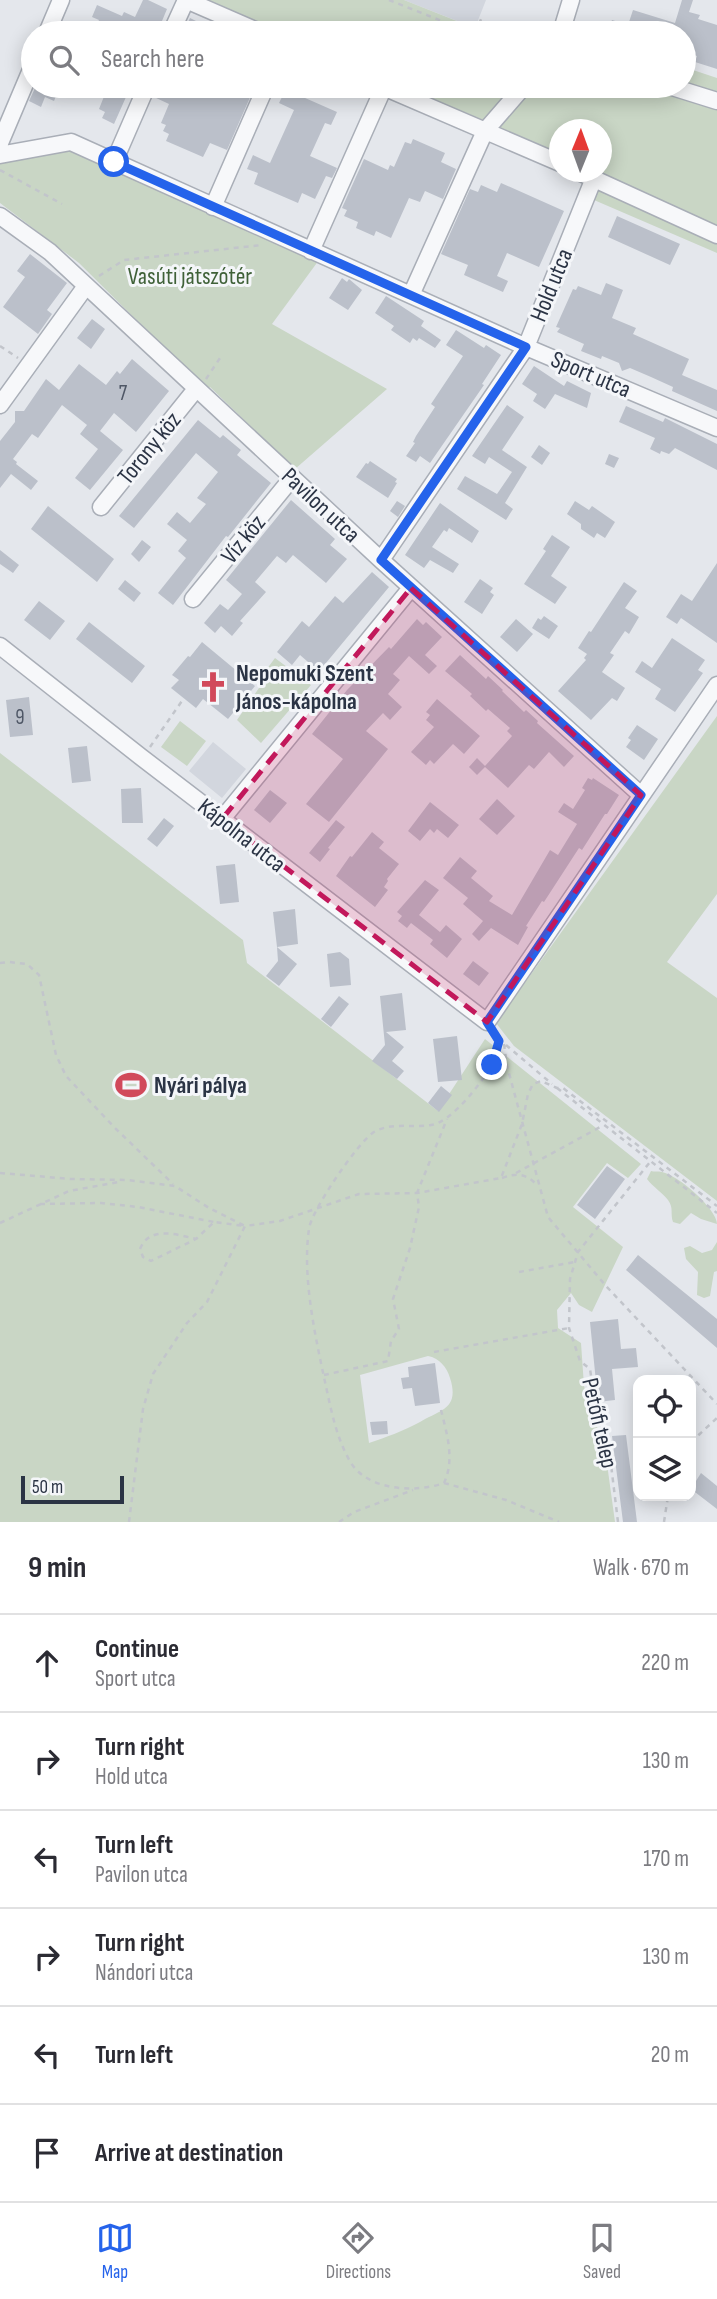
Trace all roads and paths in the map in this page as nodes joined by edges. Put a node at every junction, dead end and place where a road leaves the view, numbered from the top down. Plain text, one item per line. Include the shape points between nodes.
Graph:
1 (61, 0) edge
2 (186, 0) edge
3 (389, 0) edge
4 (571, 0) edge
5 (402, 2) edge
6 (482, 17) dead end
7 (52, 21) edge
8 (176, 21) edge
9 (234, 21) edge
10 (446, 21) edge
11 (480, 21) edge
12 (565, 21) edge
13 (21, 93) edge
14 (696, 94) edge
15 (142, 98) edge
16 (261, 98) edge
17 (378, 98) edge
18 (408, 98) edge
19 (514, 98) edge
20 (717, 101) edge
21 (485, 131) junction
22 (0, 143) edge
23 (0, 155) edge
24 (549, 159) edge
25 (114, 162) junction
26 (0, 170) edge
27 (592, 182) edge
28 (603, 182) edge
29 (62, 204) dead end
30 (213, 206) junction
31 (0, 216) edge
32 (717, 234) edge
33 (265, 245) dead end
34 (312, 251) junction
35 (86, 286) junction
36 (411, 295) junction
37 (0, 346) edge
38 (526, 347) junction
39 (220, 358) dead end
40 (29, 366) junction
41 (197, 389) junction
42 (0, 405) edge
43 (717, 428) edge
44 (292, 478) junction
45 (101, 507) dead end
46 (381, 560) junction
47 (411, 588) junction
48 (193, 599) dead end
49 (0, 646) edge
50 (717, 685) edge
51 (184, 698) dead end
52 (141, 757) junction
53 (641, 795) junction
54 (222, 819) junction
55 (0, 963) edge
56 (505, 1044) junction
57 (556, 1088) junction
58 (447, 1119) junction
59 (522, 1124) junction
60 (604, 1125) junction
61 (611, 1125) junction
62 (650, 1162) junction
63 (533, 1164) junction
64 (0, 1173) edge
65 (516, 1173) junction
66 (501, 1178) junction
67 (127, 1180) junction
68 (175, 1186) junction
69 (539, 1186) junction
70 (417, 1193) junction
71 (40, 1205) junction
72 (717, 1206) edge
73 (317, 1208) junction
74 (717, 1213) edge
75 (214, 1222) junction
76 (0, 1223) edge
77 (245, 1226) junction
78 (196, 1239) junction
79 (578, 1252) junction
80 (575, 1262) junction
81 (519, 1272) dead end
82 (569, 1328) junction
83 (434, 1352) dead end
84 (324, 1375) junction
85 (717, 1404) edge
86 (441, 1410) dead end
87 (717, 1418) edge
88 (695, 1438) edge
89 (444, 1483) junction
90 (415, 1489) junction
91 (667, 1501) edge
92 (129, 1522) edge
93 (340, 1522) edge
94 (559, 1522) edge
95 (618, 1522) edge
96 (664, 1522) edge

1 - 7 street
2 - 8 street
2 - 9 street
3 - 5 path
4 - 12 street
5 - 10 path
6 - 11 path
13 - 22 street
14 - 20 street
15 - 25 street
16 - 30 street
17 - 34 street
18 - 21 street
19 - 21 street
21 - 24 street
21 - 36 street
23 - 25 street, Sport utca via 71,142
25 - 30 street, Sport utca
26 - 29 path
27 - 38 street, Hold utca
28 - 32 street
30 - 34 street, Sport utca
31 - 35 street, Pavilon utca via 50,252
33 - 35 path via 124,260
34 - 36 street, Sport utca
35 - 40 street
35 - 41 street, Pavilon utca
36 - 38 street, Sport utca
37 - 40 path
38 - 43 street, Sport utca
38 - 46 street, Hold utca
39 - 41 path
40 - 42 street
41 - 44 street, Pavilon utca
41 - 45 street, Torony köz
44 - 46 street, Pavilon utca
44 - 48 street, Víz köz
46 - 47 street, Pavilon utca
47 - 53 street, Pavilon utca
47 - 54 street
49 - 52 street, Kápolna utca
50 - 53 street
51 - 52 path
52 - 54 street, Kápolna utca
53 - 54 street, Kápolna utca via 487,1022
55 - 68 path via 27,964 39,975 55,1055 66,1076
56 - 57 path
56 - 58 path via 499,1041 492,1065
56 - 59 path
57 - 59 path via 541,1081 533,1084
57 - 60 path
57 - 61 path via 563,1088
58 - 70 path
58 - 73 path via 374,1132
59 - 63 path
59 - 66 path
60 - 61 path
60 - 62 path
60 - 63 path
61 - 72 path
62 - 74 path
62 - 79 path
63 - 65 path
63 - 69 path
64 - 67 path
65 - 66 path
65 - 69 path
66 - 70 path
67 - 68 path
67 - 71 path via 69,1191
68 - 77 path
69 - 79 path via 548,1217
70 - 73 path via 359,1194
70 - 84 path via 419,1206 410,1248 393,1299 399,1329 391,1341 388,1361
71 - 75 path via 101,1203
71 - 76 path
73 - 77 path via 280,1221
73 - 84 path via 309,1227 308,1278 313,1331
75 - 77 path
75 - 78 path
77 - 92 path via 207,1302 153,1374 143,1409
78 - 78 path via 151,1261 140,1249 150,1236 163,1233
79 - 80 path, Petőfi telep
79 - 85 path
80 - 81 path
80 - 82 path, Petőfi telep
82 - 83 path
82 - 95 path, Petőfi telep via 580,1361 590,1369 597,1416 608,1440
84 - 90 path via 341,1442 353,1465 380,1483
86 - 89 path via 450,1449
87 - 88 path
89 - 90 path
89 - 94 path via 506,1500
90 - 93 path via 354,1512
91 - 96 path

